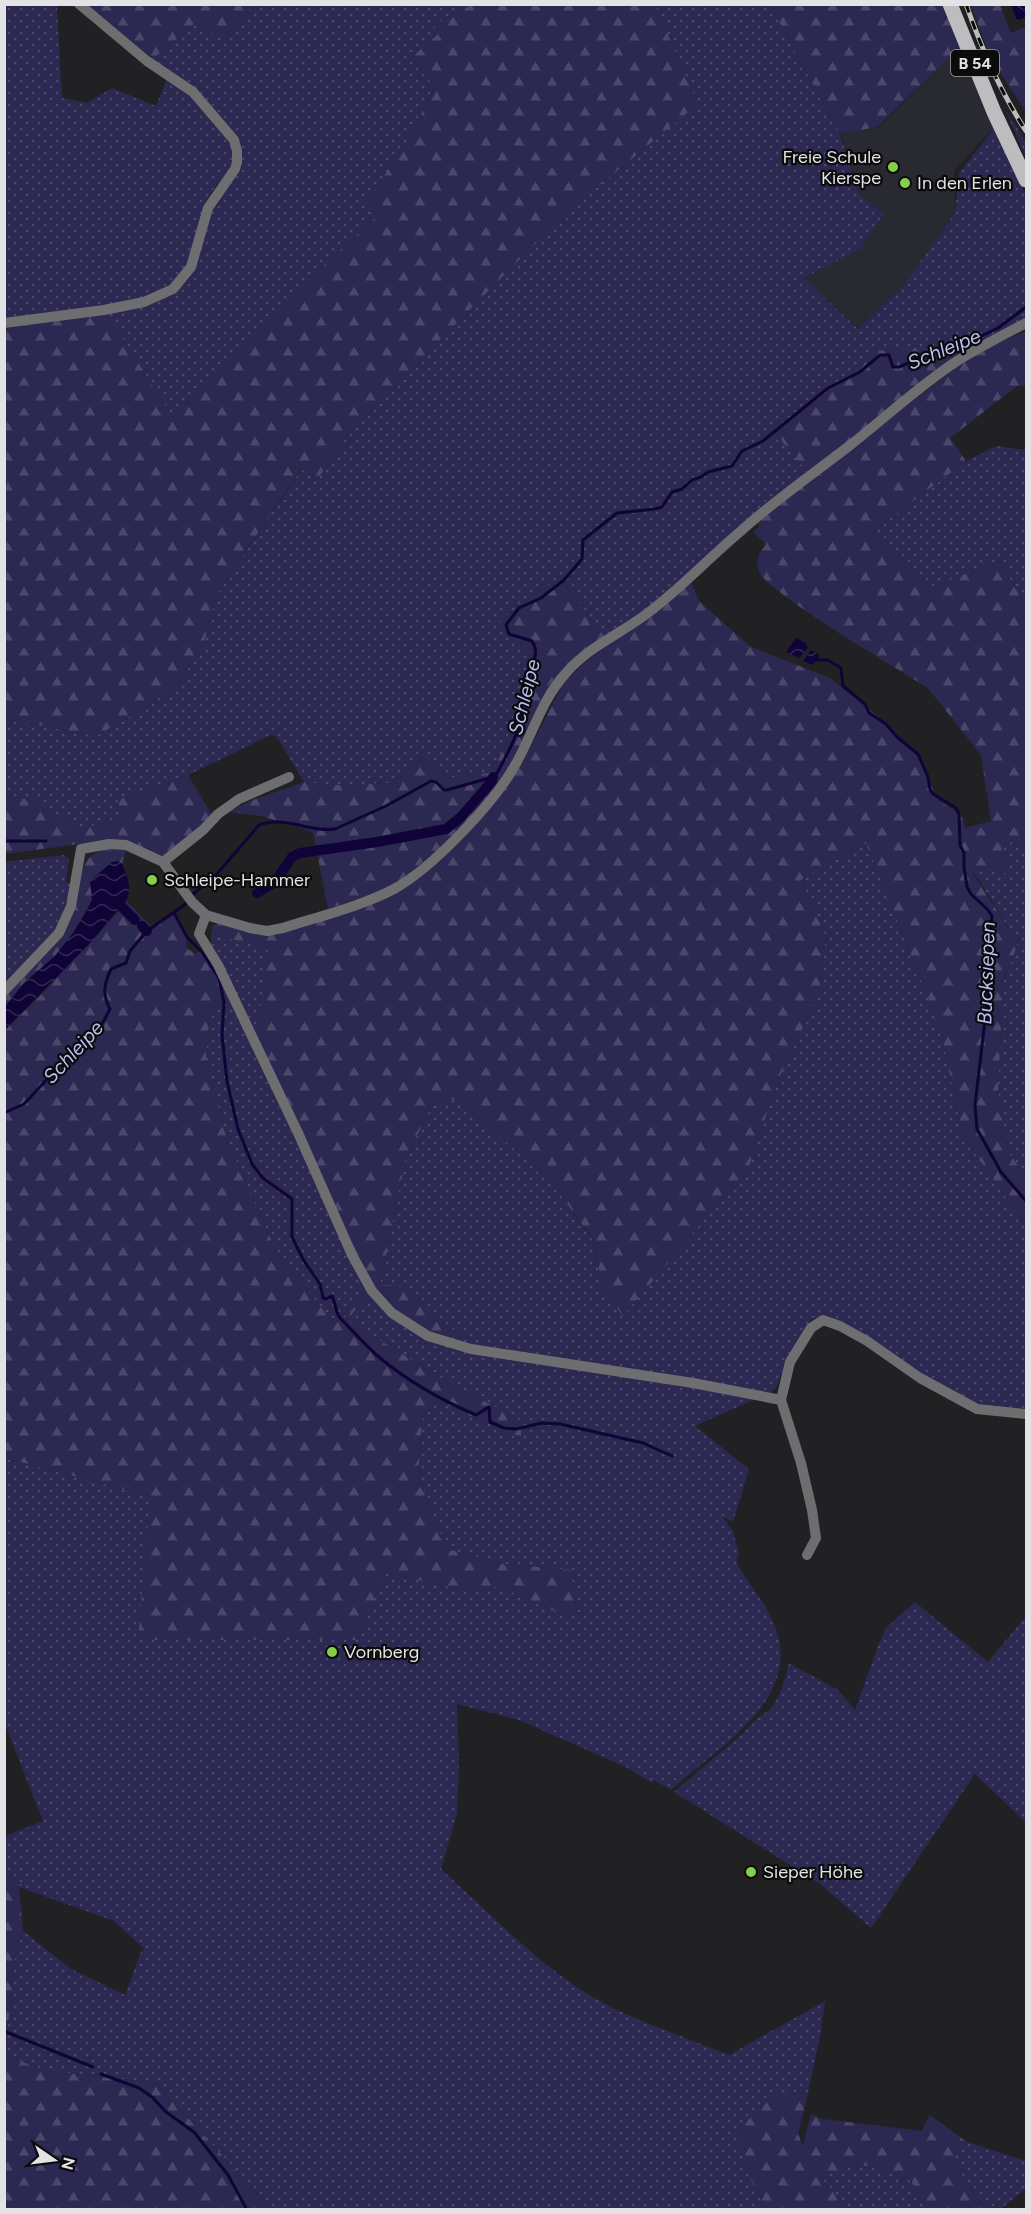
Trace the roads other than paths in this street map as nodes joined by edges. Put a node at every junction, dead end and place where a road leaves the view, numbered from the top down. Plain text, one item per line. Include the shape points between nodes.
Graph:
1 (79, 4) edge
2 (950, 4) edge
3 (1026, 180) edge
4 (4, 323) edge
5 (1026, 323) edge
6 (289, 777) dead end
7 (163, 862) junction
8 (206, 915) junction
9 (4, 991) edge
10 (781, 1400) junction
11 (1026, 1415) edge
12 (807, 1555) dead end

1 - 4 street via 147,61 193,92 234,140 237,162 208,208 191,267 173,289 144,302
2 - 3 main road, B 54
5 - 8 street via 984,344 940,374 778,498 652,611 587,653 554,688 505,781 449,845 395,889 267,931
6 - 7 street via 239,799
7 - 8 street
7 - 9 street via 126,845 81,849 71,906 59,933
8 - 10 street via 199,934 218,965 294,1124 352,1255 372,1291 392,1313 428,1336 471,1349
10 - 11 street via 790,1362 811,1328 823,1320 867,1341 920,1378 976,1409
10 - 12 street via 812,1510 816,1538

